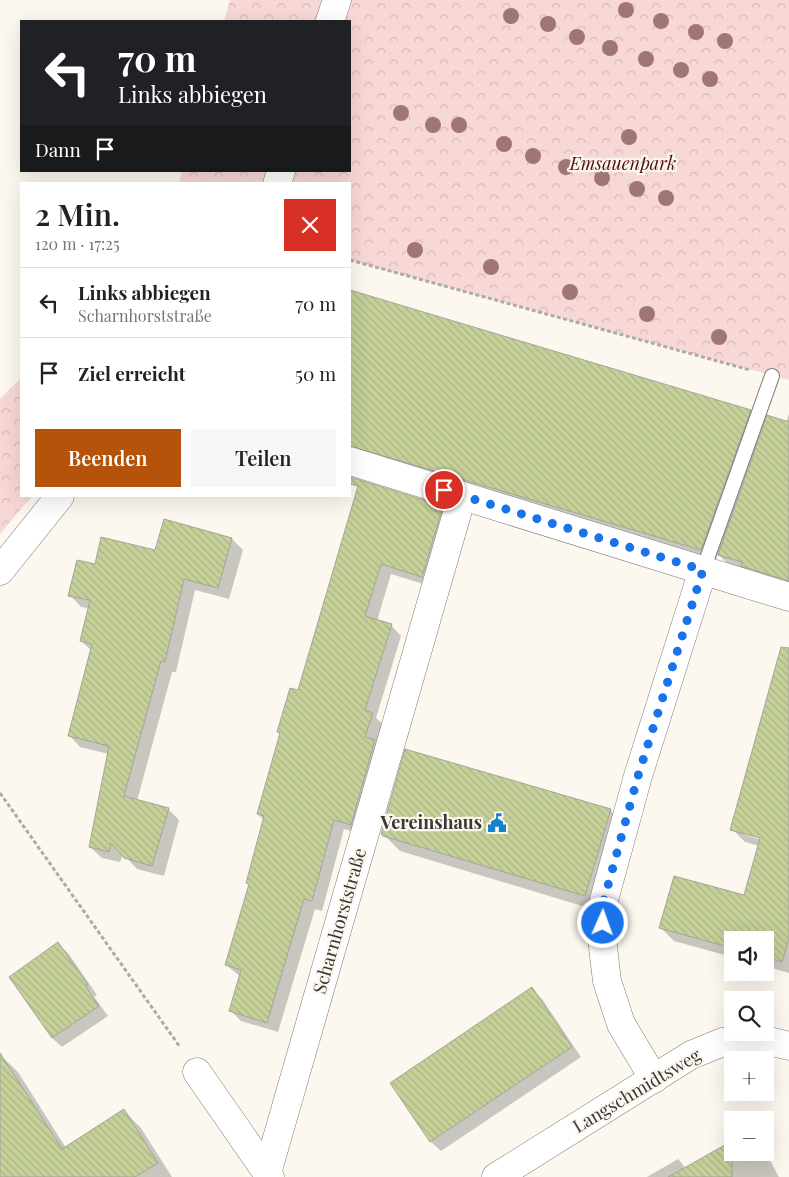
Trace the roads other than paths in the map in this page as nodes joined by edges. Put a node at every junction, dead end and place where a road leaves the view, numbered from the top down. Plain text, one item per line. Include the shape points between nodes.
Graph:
1 (337, 0) edge
2 (330, 20) edge
3 (772, 376) road end
4 (351, 461) edge
5 (462, 496) junction
6 (59, 497) edge
7 (703, 570) junction
8 (0, 572) edge
9 (789, 596) edge
10 (789, 1046) edge
11 (198, 1072) road end
12 (654, 1079) junction
13 (269, 1175) edge
14 (496, 1177) edge

1 - 2 street
3 - 7 lane
4 - 5 street
5 - 7 street
5 - 13 street, Scharnhorststraße
6 - 8 street
7 - 9 street
7 - 12 street via 638,776 604,900 602,939 607,981 621,1024
10 - 12 street, Langschmidtsweg via 757,1038 723,1042 691,1055
11 - 13 street
12 - 14 street, Langschmidtsweg

